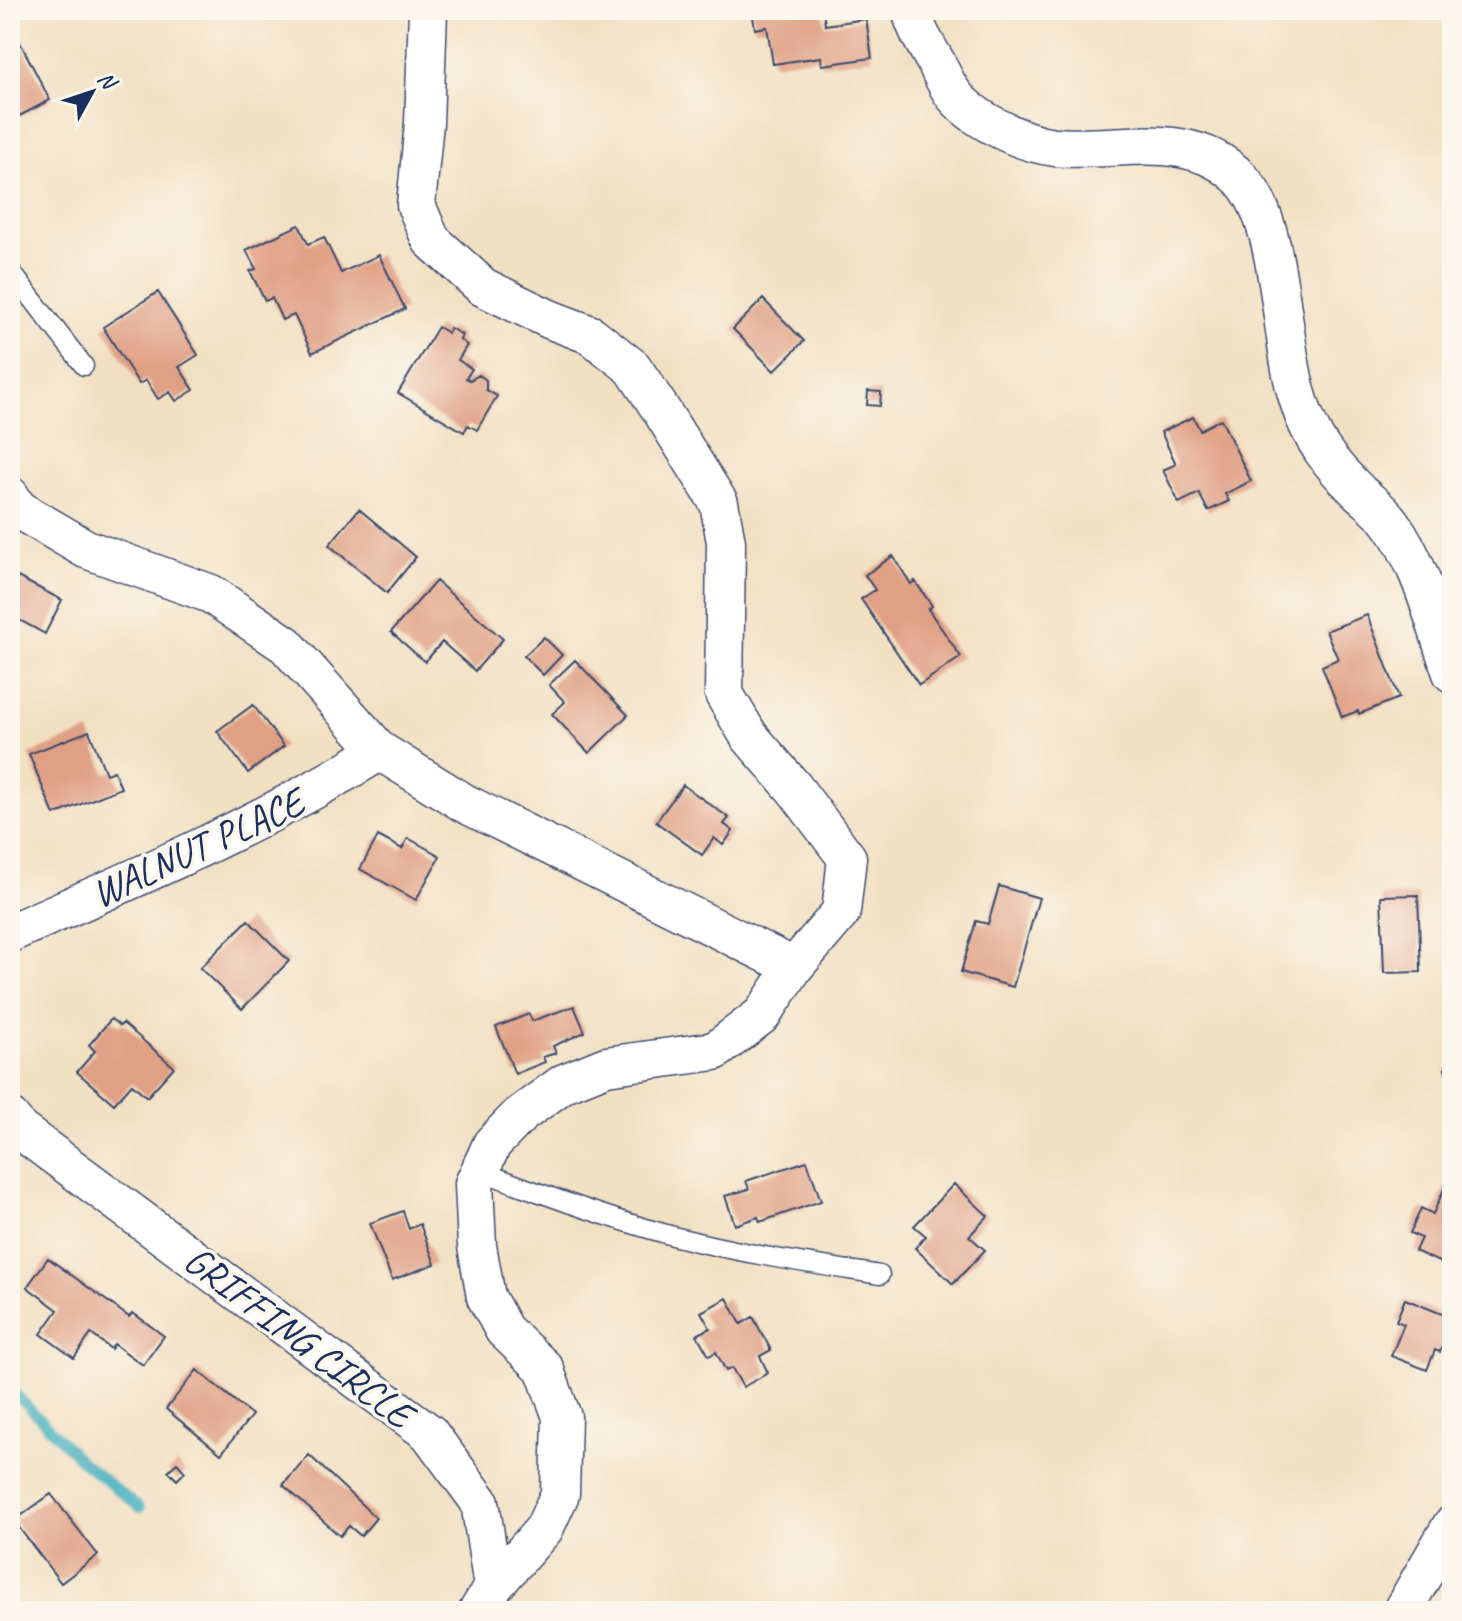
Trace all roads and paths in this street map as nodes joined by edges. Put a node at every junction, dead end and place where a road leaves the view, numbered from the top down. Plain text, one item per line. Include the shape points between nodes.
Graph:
1 (428, 10) edge
2 (911, 10) edge
3 (10, 270) edge
4 (84, 366) dead end
5 (10, 496) edge
6 (1452, 673) edge
7 (380, 751) junction
8 (10, 933) edge
9 (794, 967) junction
10 (10, 1118) edge
11 (480, 1171) junction
12 (880, 1275) dead end
13 (1452, 1525) edge
14 (486, 1599) edge
15 (1402, 1611) edge

1 - 9 street via 416,205 431,240 483,287 591,335 633,368 719,503 726,542 724,694 749,736 847,858 841,912
2 - 6 street via 952,93 980,118 1012,135 1054,147 1191,148 1241,180 1261,212 1298,399 1317,446 1390,521 1411,557
3 - 4 lane
5 - 7 street via 18,509 86,549 211,594 286,645
7 - 8 street, WALNUT PLACE via 313,792 174,862
7 - 9 street via 464,803
9 - 11 street via 762,1015 715,1051 606,1066 564,1083 520,1115 492,1144
10 - 14 street, GRIFFING CIRCLE via 429,1433 480,1502
11 - 12 lane via 676,1236
11 - 14 street via 474,1184 486,1297 504,1330 544,1368 562,1417 560,1494 544,1529
13 - 15 street

